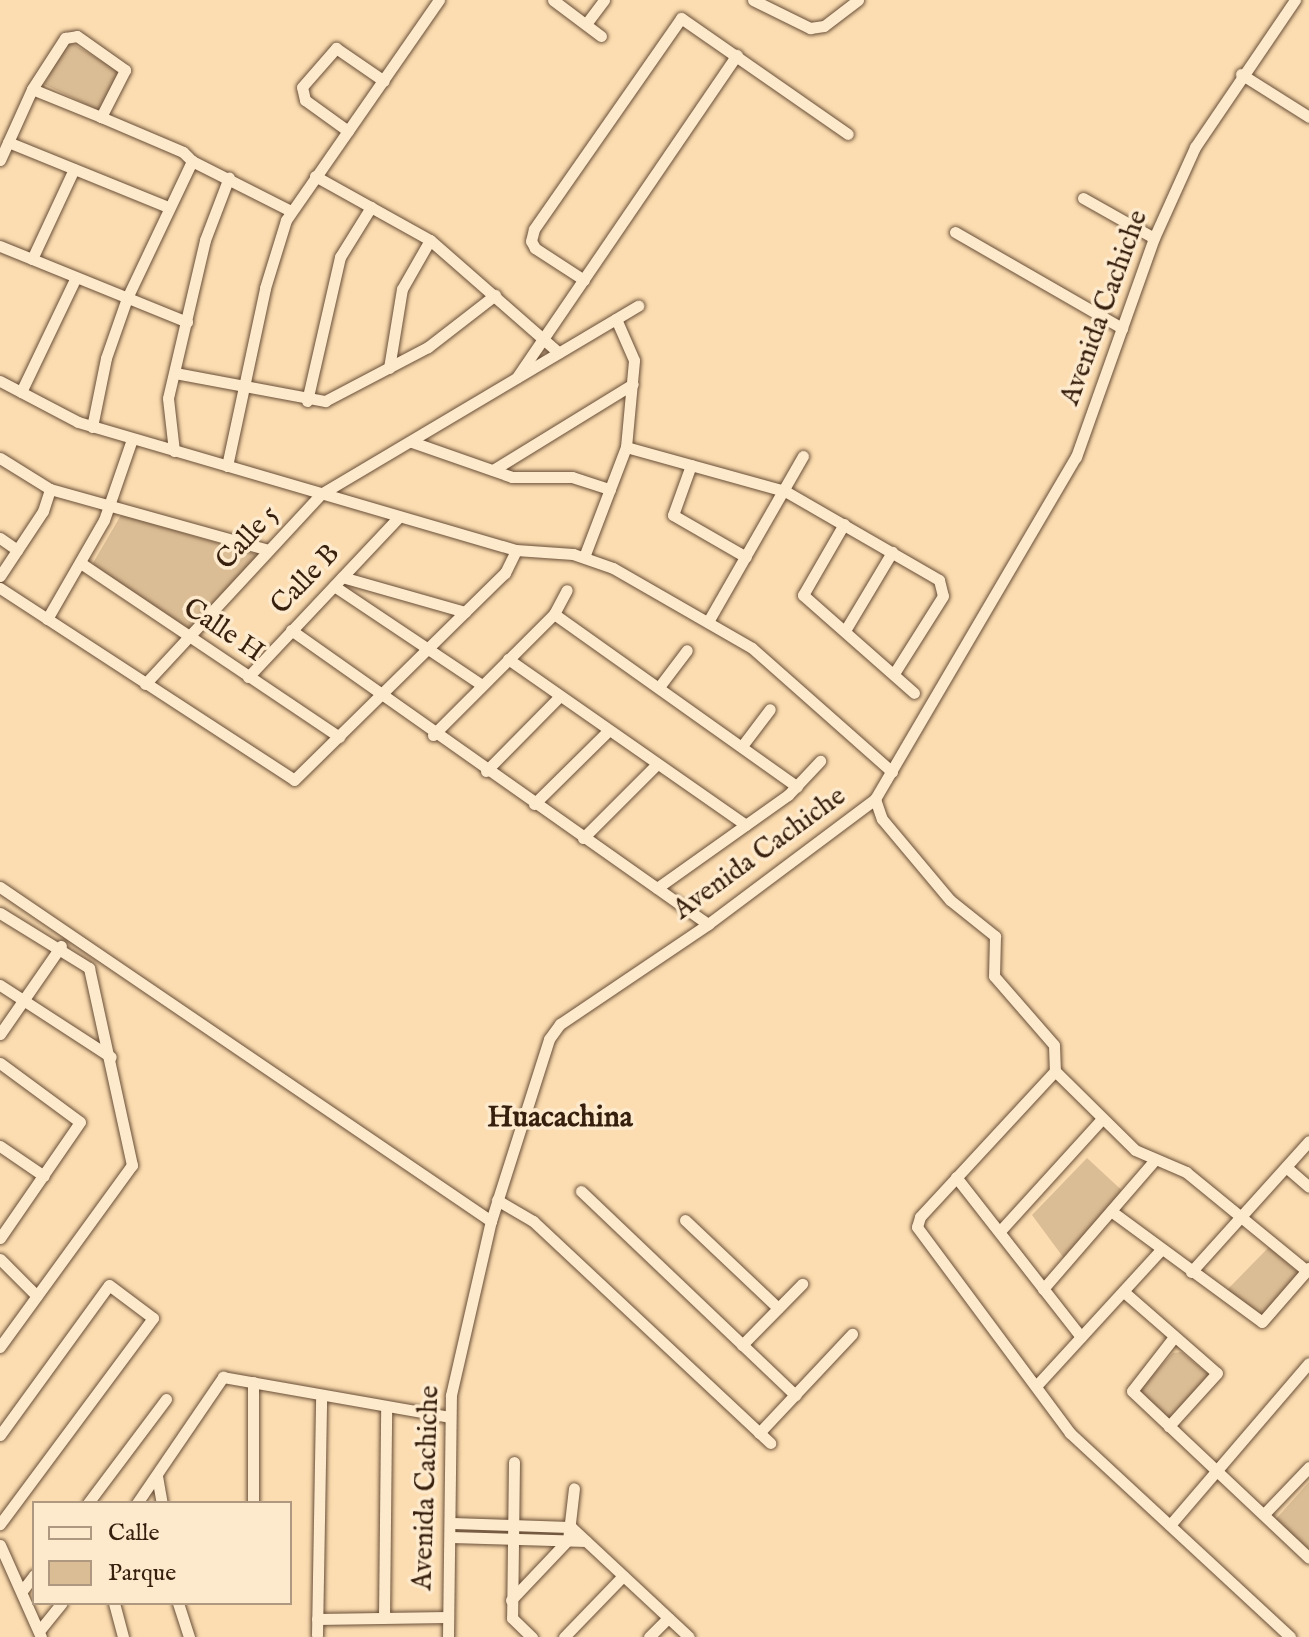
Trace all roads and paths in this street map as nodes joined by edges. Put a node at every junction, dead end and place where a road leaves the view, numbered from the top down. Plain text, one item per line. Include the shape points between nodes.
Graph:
1 (439, 0) edge
2 (553, 0) edge
3 (604, 0) edge
4 (753, 0) edge
5 (858, 0) edge
6 (1295, 0) edge
7 (586, 24) junction
8 (601, 36) dead end
9 (737, 55) junction
10 (1241, 74) junction
11 (384, 81) junction
12 (32, 89) junction
13 (101, 117) junction
14 (1309, 117) edge
15 (348, 131) junction
16 (848, 134) dead end
17 (8, 142) junction
18 (0, 160) edge
19 (192, 161) junction
20 (74, 169) junction
21 (315, 176) junction
22 (229, 177) junction
23 (1083, 198) dead end
24 (168, 207) junction
25 (371, 207) junction
26 (291, 211) junction
27 (955, 232) dead end
28 (1154, 238) junction
29 (430, 240) junction
30 (0, 246) edge
31 (32, 259) junction
32 (76, 277) junction
33 (584, 280) junction
34 (495, 295) junction
35 (127, 298) junction
36 (638, 306) dead end
37 (616, 319) junction
38 (187, 322) junction
39 (1122, 328) junction
40 (544, 337) junction
41 (559, 353) junction
42 (389, 368) junction
43 (175, 373) junction
44 (514, 380) junction
45 (0, 381) edge
46 (633, 384) junction
47 (244, 389) junction
48 (21, 392) junction
49 (307, 401) junction
50 (92, 427) junction
51 (132, 439) junction
52 (412, 442) junction
53 (626, 447) junction
54 (174, 451) junction
55 (803, 456) dead end
56 (0, 458) edge
57 (691, 465) junction
58 (227, 466) junction
59 (493, 470) junction
60 (50, 489) junction
61 (610, 489) junction
62 (785, 491) junction
63 (321, 494) junction
64 (111, 503) junction
65 (399, 517) junction
66 (844, 524) junction
67 (0, 538) edge
68 (17, 550) junction
69 (269, 550) junction
70 (516, 550) junction
71 (892, 552) junction
72 (584, 557) junction
73 (746, 557) junction
74 (82, 564) junction
75 (0, 576) edge
76 (338, 582) junction
77 (0, 588) edge
78 (567, 590) dead end
79 (465, 612) junction
80 (554, 614) junction
81 (47, 619) junction
82 (709, 620) junction
83 (846, 629) junction
84 (291, 630) junction
85 (188, 637) junction
86 (429, 648) junction
87 (687, 650) dead end
88 (508, 659) junction
89 (895, 672) junction
90 (248, 677) junction
91 (145, 684) junction
92 (482, 685) junction
93 (659, 687) junction
94 (384, 693) junction
95 (914, 693) dead end
96 (560, 696) junction
97 (770, 709) dead end
98 (609, 730) junction
99 (433, 735) junction
100 (339, 737) junction
101 (742, 746) junction
102 (820, 761) dead end
103 (657, 764) junction
104 (486, 771) junction
105 (892, 772) junction
106 (797, 787) junction
107 (875, 799) junction
108 (534, 804) junction
109 (746, 825) junction
110 (583, 838) junction
111 (0, 887) edge
112 (657, 888) junction
113 (1, 915) edge
114 (708, 924) junction
115 (61, 946) junction
116 (0, 985) edge
117 (24, 1000) junction
118 (0, 1034) edge
119 (111, 1057) junction
120 (0, 1063) edge
121 (1055, 1071) junction
122 (1101, 1120) junction
123 (1309, 1141) edge
124 (0, 1146) edge
125 (1154, 1161) junction
126 (1286, 1167) junction
127 (44, 1176) junction
128 (956, 1177) junction
129 (1309, 1187) edge
130 (581, 1191) dead end
131 (497, 1200) junction
132 (1111, 1211) junction
133 (1243, 1215) junction
134 (685, 1220) dead end
135 (491, 1221) junction
136 (1000, 1231) junction
137 (0, 1238) edge
138 (1160, 1251) junction
139 (0, 1259) edge
140 (1308, 1269) edge
141 (1191, 1272) junction
142 (802, 1284) dead end
143 (1043, 1289) junction
144 (1124, 1292) junction
145 (37, 1296) junction
146 (778, 1308) junction
147 (852, 1334) dead end
148 (1081, 1337) junction
149 (1174, 1337) junction
150 (742, 1345) junction
151 (0, 1347) edge
152 (1309, 1363) edge
153 (253, 1382) junction
154 (1037, 1385) junction
155 (795, 1395) junction
156 (321, 1396) junction
157 (166, 1399) dead end
158 (386, 1409) junction
159 (449, 1417) junction
160 (1169, 1426) junction
161 (759, 1433) junction
162 (0, 1435) edge
163 (770, 1443) dead end
164 (514, 1462) dead end
165 (1309, 1467) edge
166 (1216, 1470) junction
167 (157, 1476) junction
168 (574, 1488) dead end
169 (90, 1501) edge
170 (138, 1501) edge
171 (162, 1501) edge
172 (253, 1501) edge
173 (1264, 1514) junction
174 (451, 1523) junction
175 (0, 1524) edge
176 (513, 1525) junction
177 (1170, 1525) junction
178 (571, 1527) junction
179 (451, 1537) junction
180 (513, 1539) junction
181 (568, 1540) junction
182 (586, 1541) junction
183 (0, 1545) edge
184 (1309, 1558) edge
185 (623, 1576) junction
186 (32, 1578) edge
187 (22, 1591) junction
188 (511, 1600) junction
189 (61, 1605) edge
190 (115, 1605) edge
191 (179, 1605) edge
192 (384, 1617) junction
193 (447, 1617) junction
194 (668, 1618) junction
195 (317, 1619) junction
196 (186, 1632) edge
197 (40, 1634) edge
198 (317, 1635) edge
199 (123, 1637) edge
200 (196, 1637) edge
201 (448, 1637) edge
202 (532, 1637) edge
203 (564, 1637) edge
204 (649, 1637) edge
205 (689, 1637) edge
206 (1290, 1637) edge

1 - 11 street
2 - 7 street
3 - 7 street
4 - 5 street via 810,28 824,26
6 - 10 street
7 - 8 street
9 - 16 street
9 - 33 street
9 - 33 street via 681,18 534,229 535,248
10 - 14 street
10 - 28 street, Avenida Cachiche via 1195,147
11 - 15 street
11 - 15 street via 336,48 302,87 299,94 305,100
12 - 13 street
12 - 13 street via 65,38 77,36 125,70
12 - 17 street
13 - 19 street via 183,152
15 - 21 street
17 - 18 street
17 - 20 street
19 - 22 street
19 - 24 street
20 - 24 street
20 - 31 street
21 - 25 street
21 - 26 street
22 - 26 street
22 - 38 street via 214,208
23 - 28 street
24 - 35 street
25 - 29 street
25 - 49 street via 340,257
26 - 47 street via 265,288
27 - 39 street
28 - 39 street, Avenida Cachiche
29 - 34 street
29 - 42 street via 402,289
30 - 31 street
31 - 32 street
32 - 35 street
32 - 48 street
33 - 40 street
34 - 40 street
34 - 42 street via 428,347
35 - 38 street
35 - 50 street
36 - 37 street, Calle 5
37 - 41 street, Calle 5
37 - 46 street via 630,344
38 - 43 street
39 - 105 street, Avenida Cachiche via 1076,457
40 - 41 street
40 - 44 street
41 - 44 street, Calle 5
42 - 49 street via 325,401
43 - 47 street
43 - 54 street via 168,414
44 - 52 street, Calle 5
45 - 48 street
46 - 53 street
46 - 59 street
47 - 49 street
47 - 58 street
48 - 50 street
50 - 51 street
51 - 54 street
51 - 64 street
52 - 59 street
52 - 63 street, Calle 5
53 - 57 street
53 - 61 street
54 - 58 street
55 - 62 street
56 - 60 street
57 - 62 street
57 - 73 street via 673,515
58 - 63 street
59 - 61 street via 512,477 572,477
60 - 64 street
60 - 68 street via 43,511
61 - 72 street
62 - 66 street
62 - 73 street
63 - 65 street
63 - 69 street, Calle 5
64 - 69 street
64 - 74 street
65 - 70 street
65 - 76 street, Calle B
66 - 71 street
66 - 83 street via 803,595
67 - 68 street
68 - 75 street
69 - 85 street, Calle 5
70 - 72 street
70 - 79 street via 505,573
71 - 83 street
71 - 89 street via 944,586 943,596
72 - 82 street
73 - 82 street
74 - 81 street
74 - 85 street, Calle H
76 - 79 street
76 - 84 street, Calle B
76 - 86 street
77 - 81 street
78 - 80 street
79 - 86 street
80 - 88 street
80 - 93 street
81 - 91 street
82 - 105 street via 800,687
83 - 89 street
84 - 90 street, Calle B
84 - 94 street
85 - 90 street, Calle H
85 - 91 street, Calle 5
86 - 92 street
86 - 94 street
87 - 93 street
88 - 92 street
88 - 96 street
89 - 95 street
90 - 100 street, Calle H
91 - 100 street via 288,779 298,777
92 - 99 street
93 - 101 street
94 - 99 street
94 - 100 street
96 - 98 street
96 - 104 street
97 - 101 street
98 - 103 street
98 - 108 street
99 - 104 street
101 - 106 street
102 - 106 street
103 - 109 street
103 - 110 street
104 - 108 street
105 - 107 street, Avenida Cachiche
106 - 109 street
107 - 114 street, Avenida Cachiche
107 - 121 street via 882,819 950,900 995,936 994,976 1054,1045
108 - 110 street
109 - 112 street
110 - 112 street
111 - 135 street
112 - 114 street
113 - 115 street
114 - 131 street, Avenida Cachiche via 560,1024 549,1039
115 - 117 street
115 - 119 street via 93,977
116 - 117 street
117 - 118 street
117 - 119 street
119 - 145 street via 132,1165
120 - 127 street via 80,1122
121 - 122 street
121 - 128 street
122 - 125 street
122 - 136 street
123 - 126 street
124 - 127 street
125 - 132 street
125 - 133 street via 1186,1172
126 - 129 street
126 - 133 street
127 - 137 street
128 - 136 street
128 - 154 street via 917,1227
130 - 150 street
131 - 135 street, Avenida Cachiche
131 - 161 street via 533,1221
132 - 138 street
132 - 143 street
133 - 140 street
133 - 141 street
134 - 146 street
135 - 159 street, Avenida Cachiche
136 - 143 street
138 - 141 street
138 - 144 street
139 - 145 street
140 - 141 street via 1262,1322
142 - 146 street
143 - 148 street
144 - 148 street
144 - 149 street
145 - 151 street
146 - 150 street
147 - 155 street
148 - 154 street
149 - 160 street via 1131,1388
149 - 160 street via 1217,1373
150 - 155 street
152 - 166 street
153 - 156 street
153 - 167 street via 223,1377
153 - 172 street
154 - 177 street via 1070,1433
155 - 161 street
156 - 158 street
156 - 195 street
157 - 169 street
158 - 159 street
158 - 192 street
159 - 174 street, Avenida Cachiche
160 - 166 street
161 - 163 street
162 - 175 street via 109,1285 153,1318
164 - 176 street
165 - 173 street
166 - 173 street
166 - 177 street
167 - 170 street
167 - 171 street
168 - 178 street
173 - 184 street
174 - 176 street
174 - 179 street, Avenida Cachiche
176 - 178 street
176 - 180 street
177 - 206 street
178 - 181 street
178 - 182 street
179 - 180 street
179 - 193 street, Avenida Cachiche
180 - 181 street
180 - 188 street
181 - 182 street
181 - 188 street
182 - 185 street
183 - 187 street
185 - 194 street
185 - 203 street
186 - 187 street
187 - 197 street
188 - 202 street via 512,1618
189 - 197 street
190 - 199 street
191 - 196 street
192 - 193 street
192 - 195 street
193 - 201 street, Avenida Cachiche
194 - 204 street
194 - 205 street
195 - 198 street
196 - 200 street

